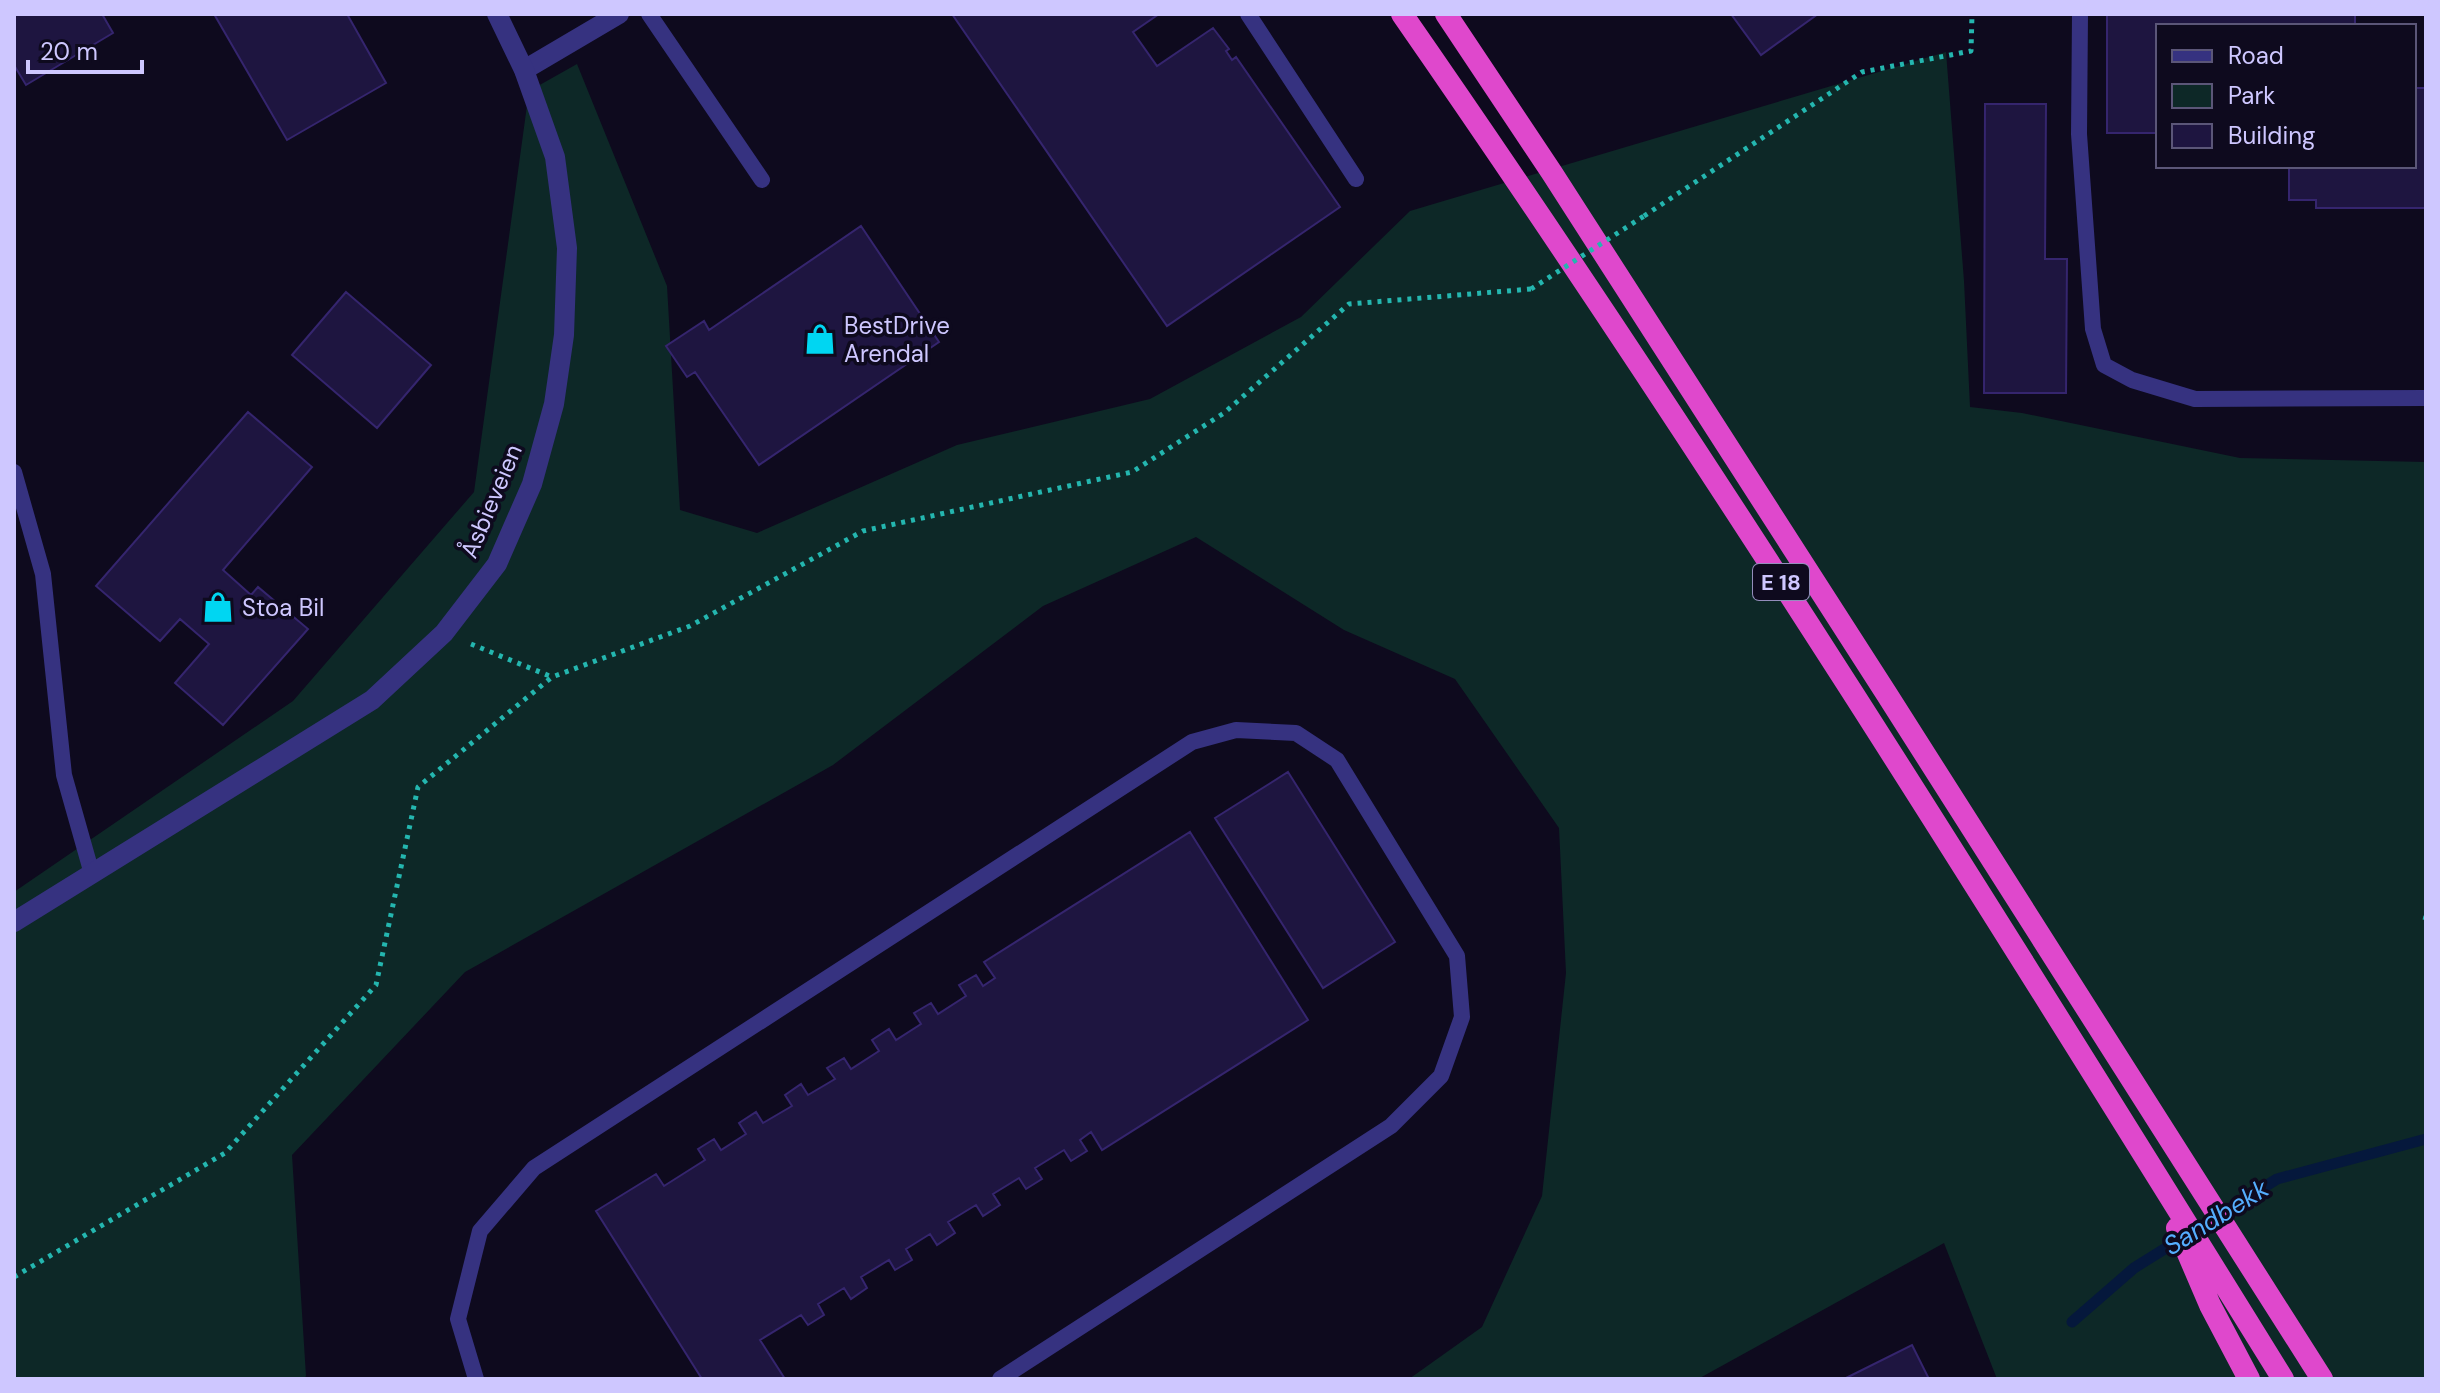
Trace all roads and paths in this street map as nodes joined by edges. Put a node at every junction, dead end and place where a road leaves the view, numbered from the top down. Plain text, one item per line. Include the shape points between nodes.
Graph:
1 (497, 14) edge
2 (619, 14) edge
3 (649, 14) edge
4 (1248, 14) edge
5 (1402, 14) edge
6 (1446, 14) edge
7 (1972, 14) edge
8 (2080, 14) edge
9 (524, 70) junction
10 (1356, 179) dead end
11 (762, 180) dead end
12 (2426, 398) edge
13 (14, 472) edge
14 (444, 633) junction
15 (552, 677) junction
16 (92, 874) junction
17 (14, 922) edge
18 (2148, 1159) junction
19 (14, 1277) edge
20 (476, 1379) edge
21 (1000, 1379) edge
22 (2249, 1379) edge
23 (2283, 1379) edge
24 (2324, 1379) edge

1 - 9 street, Åsbieveien
2 - 9 street
3 - 11 lane
4 - 10 lane
5 - 18 highway, E 18 via 1853,692
6 - 24 highway, E 18
7 - 15 path, bridge via 1971,51 1862,72 1531,289 1349,304 1224,413 1132,472 863,531 690,626
8 - 12 lane via 2079,134 2093,329 2104,365 2132,380 2195,399
9 - 14 street, Åsbieveien via 555,157 567,248 564,335 554,404 532,484 497,564
13 - 16 lane via 43,574 64,775
14 - 15 path
14 - 16 street, Åsbieveien via 372,700
15 - 19 path via 418,787 376,985 346,1019 225,1153
16 - 17 street, Åsbieveien
18 - 22 highway, E 18 via 2210,1305
18 - 23 highway, E 18
20 - 21 lane via 458,1319 480,1231 534,1168 1192,742 1236,730 1296,733 1337,760 1457,956 1462,1017 1441,1076 1391,1126

